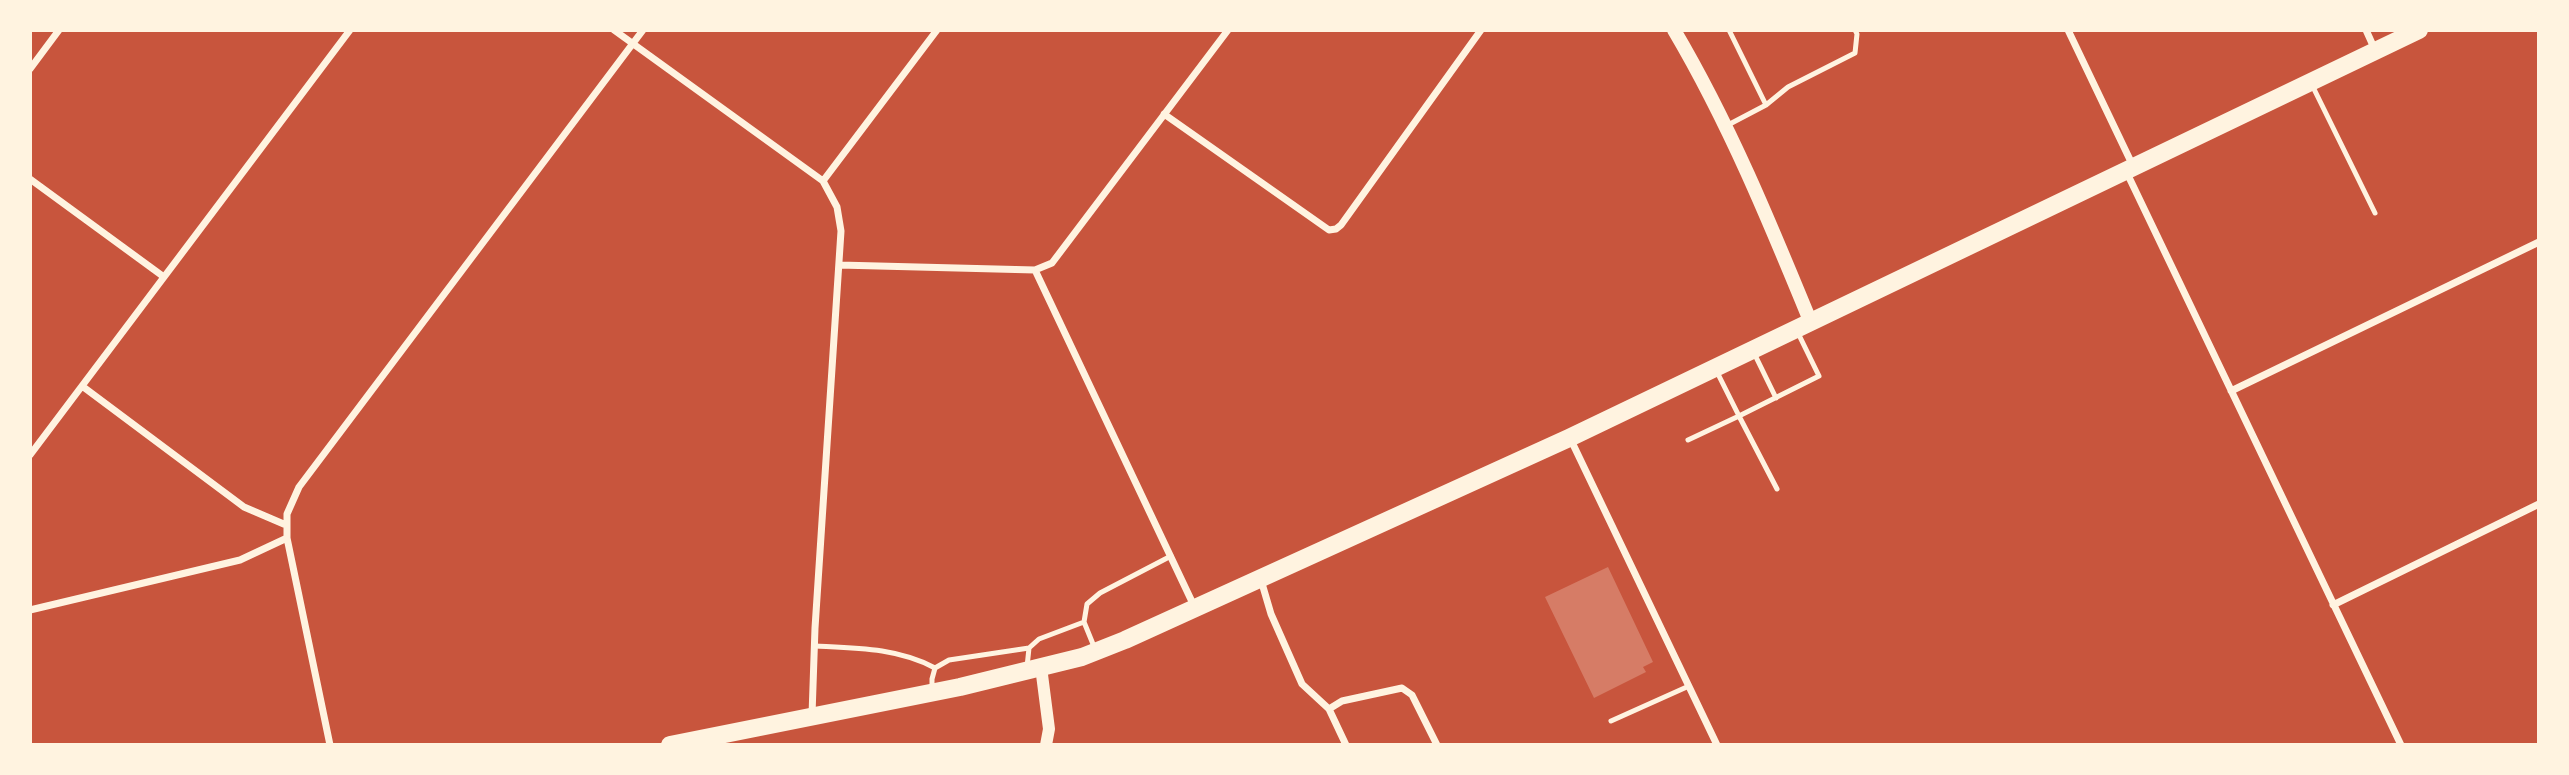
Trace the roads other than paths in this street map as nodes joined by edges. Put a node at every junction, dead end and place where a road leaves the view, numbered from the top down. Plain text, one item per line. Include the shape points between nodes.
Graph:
1 (59, 30) edge
2 (350, 30) edge
3 (614, 30) edge
4 (643, 30) edge
5 (937, 30) edge
6 (1228, 30) edge
7 (1480, 30) edge
8 (1674, 30) edge
9 (1729, 30) edge
10 (1855, 30) edge
11 (2068, 30) edge
12 (2365, 30) edge
13 (2418, 30) edge
14 (633, 44) junction
15 (2375, 50) junction
16 (30, 69) edge
17 (2310, 82) junction
18 (1766, 105) junction
19 (1164, 114) junction
20 (1726, 126) junction
21 (2130, 169) junction
22 (30, 179) edge
23 (823, 181) junction
24 (2375, 213) dead end
25 (2539, 242) edge
26 (839, 265) junction
27 (1035, 270) junction
28 (164, 277) junction
29 (1804, 327) junction
30 (1753, 351) junction
31 (1715, 369) junction
32 (82, 386) junction
33 (2231, 391) junction
34 (1776, 398) junction
35 (1739, 416) junction
36 (1569, 438) junction
37 (1688, 440) dead end
38 (30, 455) edge
39 (1777, 489) dead end
40 (2539, 504) edge
41 (286, 525) junction
42 (287, 538) junction
43 (1171, 556) junction
44 (1261, 579) junction
45 (2333, 605) junction
46 (1195, 609) junction
47 (30, 610) edge
48 (1084, 622) junction
49 (815, 646) junction
50 (1029, 648) junction
51 (1096, 652) junction
52 (935, 668) junction
53 (1034, 668) junction
54 (1689, 686) junction
55 (932, 692) junction
56 (1329, 709) junction
57 (812, 716) junction
58 (1612, 721) dead end
59 (330, 745) edge
60 (670, 745) edge
61 (1046, 745) edge
62 (1346, 745) edge
63 (1437, 745) edge
64 (1717, 745) edge
65 (2401, 745) edge

1 - 16 street
2 - 28 street
3 - 14 street
4 - 14 street
5 - 23 street
6 - 19 street
7 - 19 street via 1336,229 1329,230
8 - 20 main road
9 - 18 lane
10 - 18 lane via 1855,52 1788,87
11 - 21 street
12 - 15 street
13 - 15 main road
14 - 23 street
14 - 41 street via 299,487
15 - 17 main road
17 - 21 main road
17 - 24 lane
18 - 20 lane
19 - 27 street via 1052,263
20 - 29 main road
21 - 29 main road
21 - 33 street
22 - 28 street
23 - 26 street via 839,218
25 - 33 street
26 - 27 street
26 - 49 street
27 - 43 street
28 - 32 street
29 - 30 main road
29 - 34 lane via 1819,376
30 - 31 main road
30 - 34 lane
31 - 35 lane
31 - 36 main road
32 - 38 street
32 - 41 street via 244,507
33 - 45 street
34 - 35 lane
35 - 37 lane
35 - 39 lane
36 - 44 main road
36 - 54 street
40 - 45 street
41 - 42 street
42 - 47 street via 240,560
42 - 59 street
43 - 46 street
43 - 48 lane via 1100,593 1087,604
44 - 46 main road
44 - 56 street via 1302,684
45 - 65 street
46 - 51 main road
48 - 50 lane via 1039,639
48 - 51 lane
49 - 52 lane via 910,656
49 - 57 street
50 - 52 lane via 949,660
50 - 53 lane
51 - 53 main road
52 - 55 lane
53 - 55 main road
53 - 61 street via 1049,729
54 - 58 lane
54 - 64 street
55 - 57 main road
56 - 62 street
56 - 63 street via 1368,694 1408,690
57 - 60 main road

